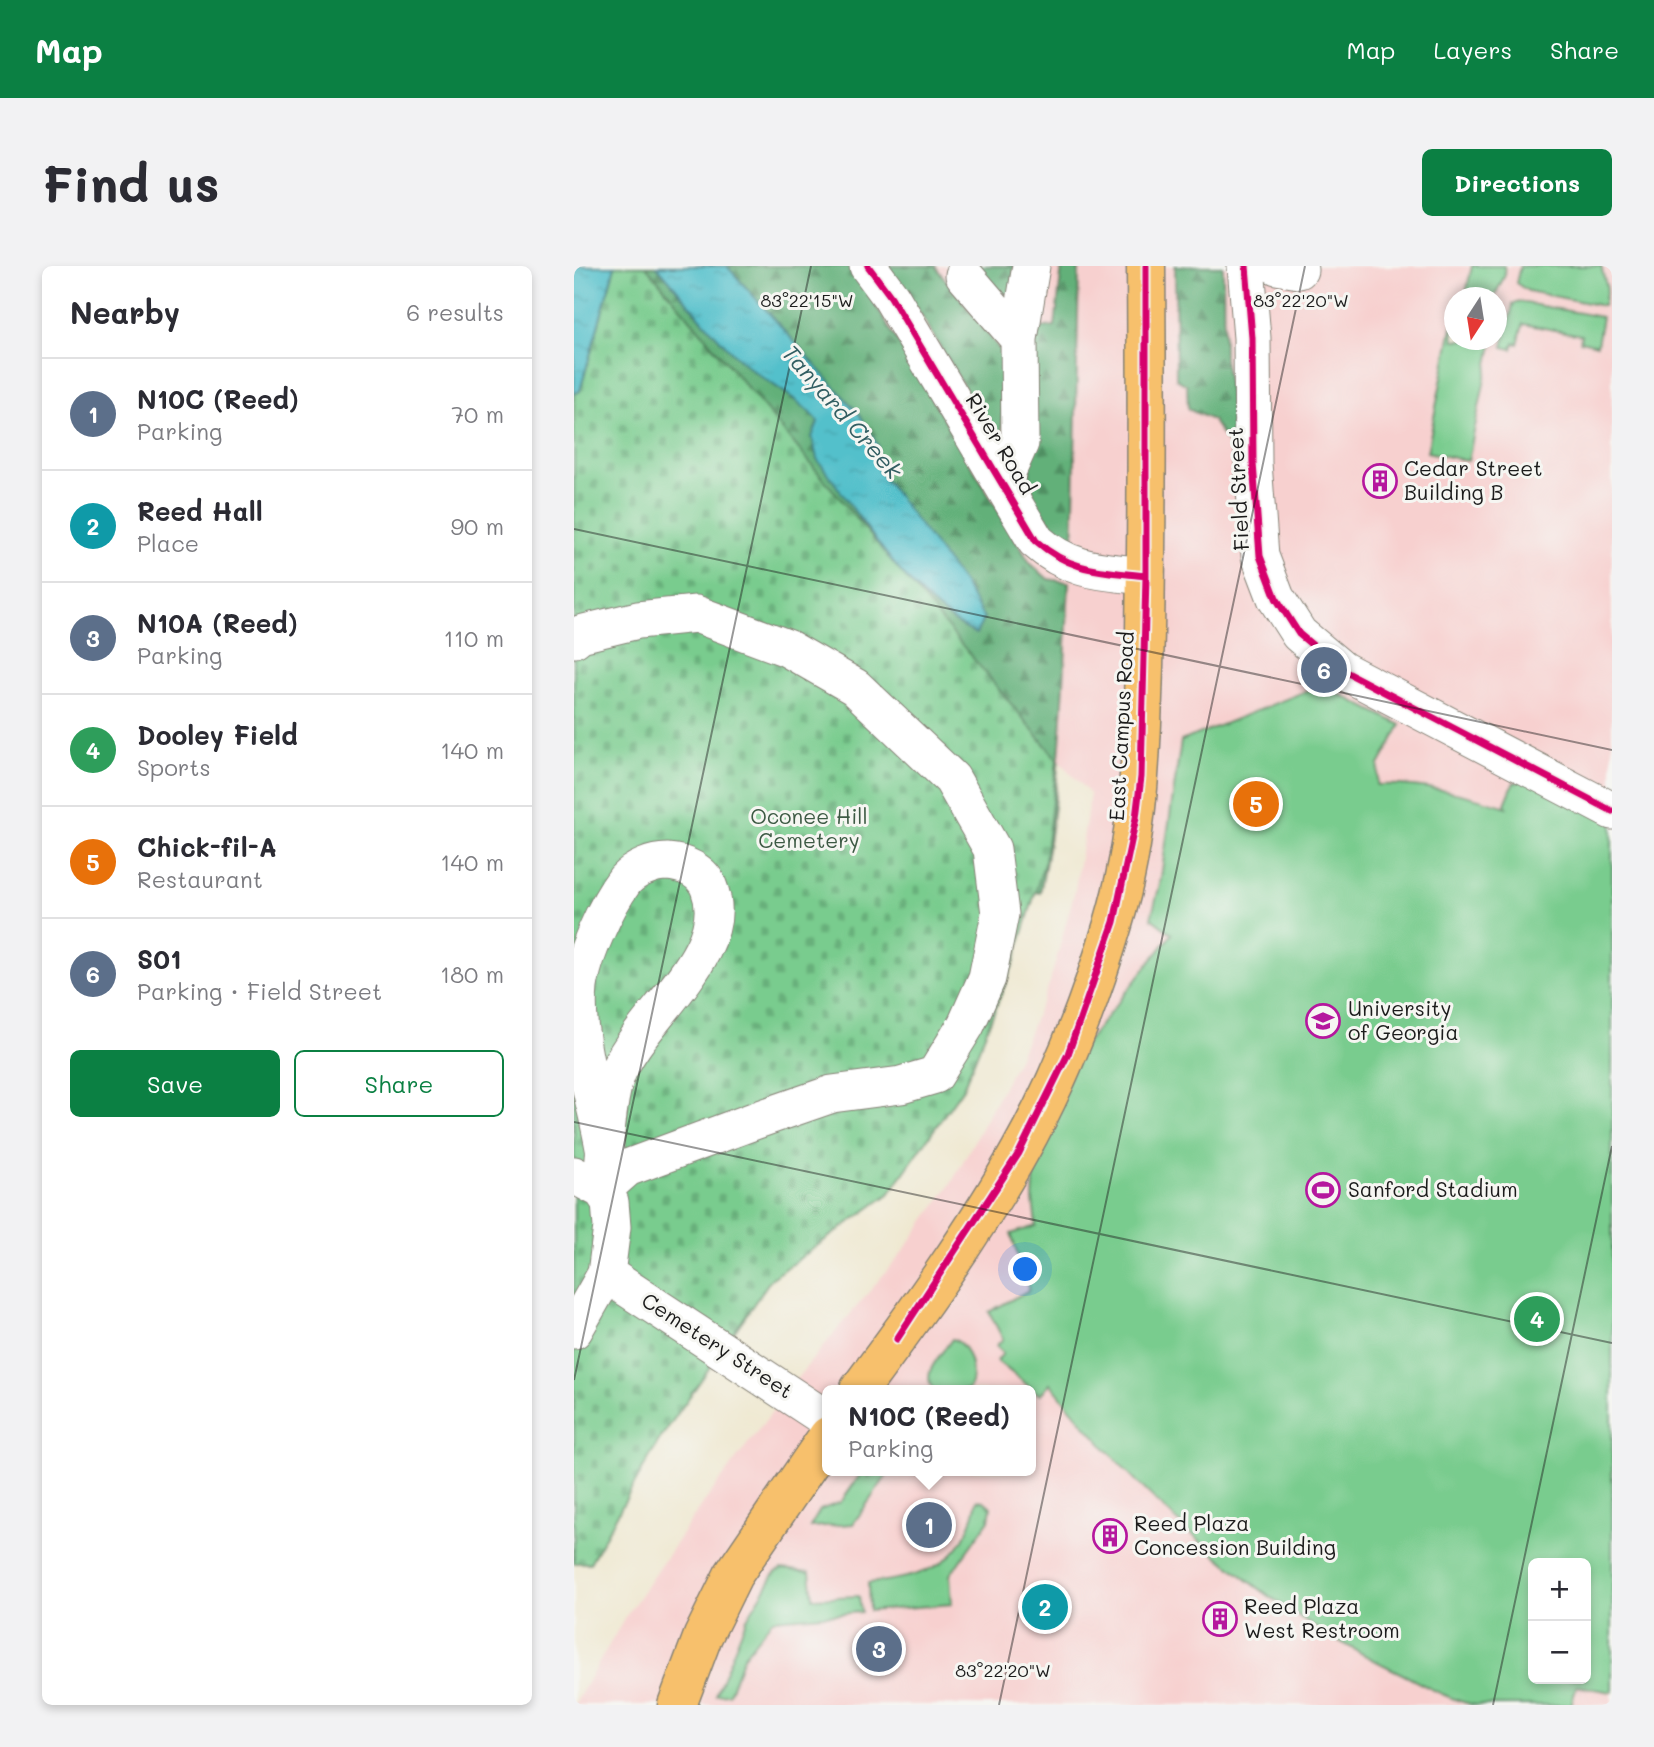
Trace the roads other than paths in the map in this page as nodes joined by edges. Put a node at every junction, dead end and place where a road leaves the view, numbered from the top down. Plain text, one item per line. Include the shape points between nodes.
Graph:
1 (868, 266) edge
2 (1031, 266) edge
3 (1146, 266) edge
4 (1245, 266) edge
5 (964, 275) dead end
6 (1019, 339) junction
7 (1002, 483) junction
8 (1146, 576) junction
9 (574, 639) edge
10 (1612, 811) edge
11 (604, 1148) junction
12 (588, 1182) edge
13 (606, 1275) junction
14 (574, 1330) edge
15 (863, 1385) edge
16 (822, 1416) edge
17 (822, 1445) edge
18 (677, 1705) edge

1 - 7 street, River Road
2 - 6 street
3 - 8 main road, East Campus Road
4 - 10 street, Field Street via 1260,556 1276,598 1299,634 1342,670
5 - 6 street
6 - 7 street via 1020,443
7 - 8 street, River Road via 1036,541 1055,558 1079,568
8 - 15 main road, East Campus Road via 1136,818 1114,922 1085,1010 1019,1153
9 - 12 street via 638,620 696,614 787,648 855,687 952,779 992,849 1000,914 987,978 935,1076 832,1094
11 - 11 street via 615,1079 712,931 715,903 705,878 681,863 653,862 626,878 599,925 579,986 583,1051
11 - 12 street
12 - 13 street via 610,1202
13 - 14 street
13 - 16 street, Cemetery Street
17 - 18 main road via 732,1576

